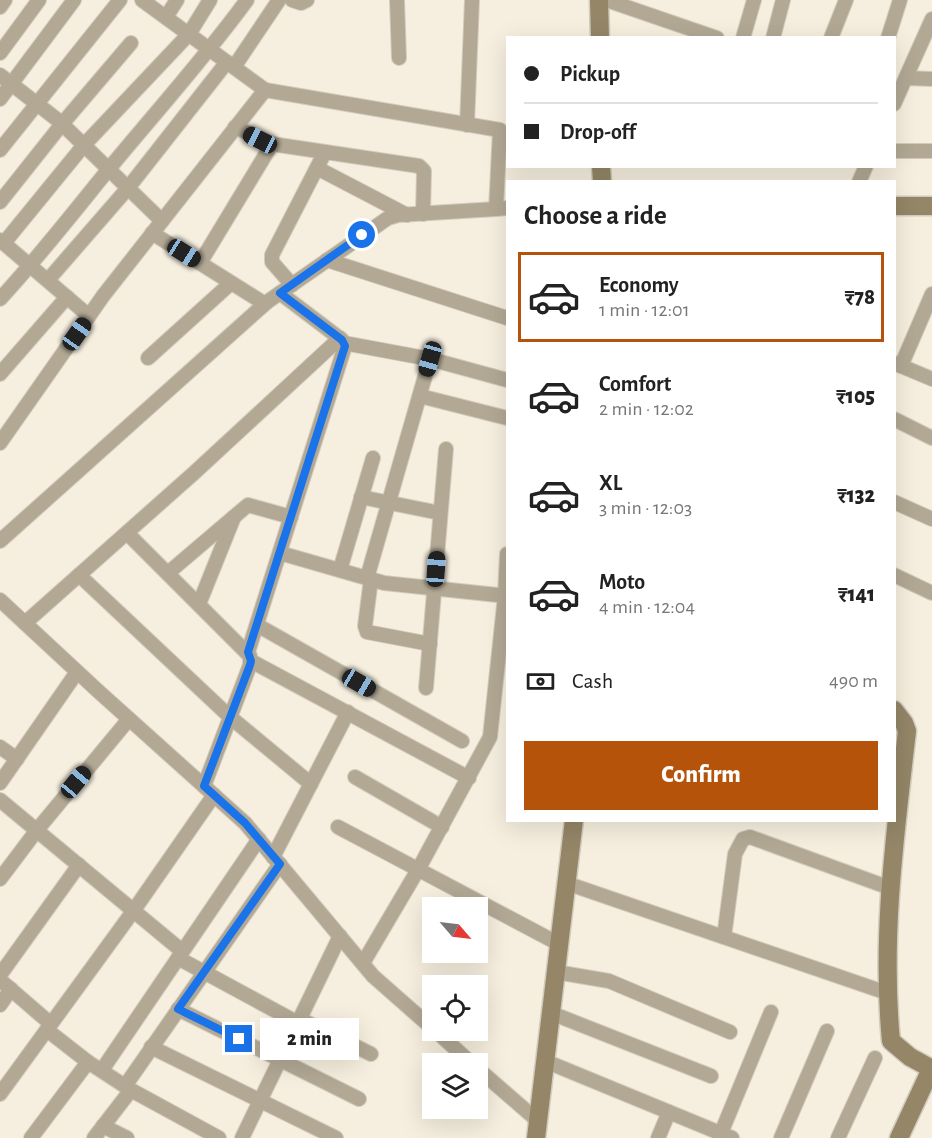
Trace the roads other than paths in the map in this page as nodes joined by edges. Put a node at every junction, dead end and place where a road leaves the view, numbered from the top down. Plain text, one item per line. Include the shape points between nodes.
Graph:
1 (5, 0) edge
2 (39, 0) edge
3 (75, 0) edge
4 (120, 0) edge
5 (142, 0) edge
6 (177, 0) edge
7 (210, 0) edge
8 (247, 0) edge
9 (279, 0) edge
10 (292, 0) edge
11 (308, 0) edge
12 (397, 0) edge
13 (472, 0) edge
14 (599, 0) edge
15 (606, 0) edge
16 (754, 0) edge
17 (783, 0) edge
18 (846, 0) edge
19 (900, 0) edge
20 (0, 7) edge
21 (166, 17) junction
22 (932, 19) edge
23 (189, 34) junction
24 (600, 36) edge
25 (711, 36) edge
26 (744, 36) edge
27 (774, 36) edge
28 (832, 36) edge
29 (889, 36) edge
30 (131, 43) dead end
31 (210, 50) junction
32 (0, 53) edge
33 (399, 58) dead end
34 (230, 64) junction
35 (0, 75) edge
36 (906, 78) junction
37 (932, 79) edge
38 (11, 84) junction
39 (265, 90) junction
40 (0, 99) edge
41 (896, 99) edge
42 (37, 104) junction
43 (62, 124) junction
44 (467, 125) junction
45 (235, 127) junction
46 (272, 144) junction
47 (84, 145) junction
48 (0, 150) edge
49 (896, 151) edge
50 (932, 151) edge
51 (325, 152) junction
52 (317, 168) junction
53 (109, 169) junction
54 (128, 188) junction
55 (0, 202) edge
56 (896, 206) edge
57 (932, 206) edge
58 (501, 208) edge
59 (423, 214) junction
60 (407, 215) junction
61 (162, 220) junction
62 (152, 233) junction
63 (4, 244) edge
64 (0, 258) edge
65 (327, 260) junction
66 (200, 263) junction
67 (31, 266) junction
68 (48, 280) junction
69 (231, 283) junction
70 (292, 285) junction
71 (280, 293) junction
72 (932, 294) edge
73 (67, 297) junction
74 (0, 299) edge
75 (267, 302) junction
76 (90, 316) junction
77 (506, 318) edge
78 (342, 340) junction
79 (148, 358) dead end
80 (430, 359) junction
81 (898, 364) edge
82 (0, 374) edge
83 (506, 380) edge
84 (932, 380) edge
85 (420, 396) junction
86 (506, 418) edge
87 (896, 420) edge
88 (932, 438) edge
89 (0, 444) edge
90 (446, 448) dead end
91 (373, 458) dead end
92 (362, 497) junction
93 (389, 503) junction
94 (896, 503) edge
95 (440, 513) junction
96 (235, 515) junction
97 (291, 517) junction
98 (932, 519) edge
99 (127, 533) junction
100 (0, 541) edge
101 (280, 553) junction
102 (340, 570) junction
103 (168, 573) junction
104 (79, 575) junction
105 (896, 576) edge
106 (369, 579) junction
107 (435, 588) junction
108 (932, 593) edge
109 (506, 596) edge
110 (0, 600) edge
111 (199, 604) junction
112 (25, 623) junction
113 (257, 625) junction
114 (430, 644) junction
115 (250, 656) junction
116 (77, 672) junction
117 (426, 688) dead end
118 (501, 695) edge
119 (348, 712) junction
120 (896, 713) edge
121 (230, 717) junction
122 (129, 718) junction
123 (462, 741) dead end
124 (0, 747) edge
125 (17, 759) junction
126 (356, 777) dead end
127 (469, 778) junction
128 (0, 783) edge
129 (311, 784) junction
130 (209, 790) junction
131 (0, 800) edge
132 (574, 822) edge
133 (442, 826) junction
134 (338, 827) dead end
135 (37, 830) junction
136 (259, 839) junction
137 (277, 860) junction
138 (79, 865) junction
139 (419, 868) junction
140 (0, 879) edge
141 (566, 883) junction
142 (890, 888) junction
143 (134, 910) junction
144 (340, 936) junction
145 (724, 937) junction
146 (559, 944) junction
147 (180, 954) junction
148 (363, 963) junction
149 (556, 972) junction
150 (203, 973) junction
151 (0, 975) edge
152 (0, 980) edge
153 (11, 989) junction
154 (887, 993) junction
155 (0, 1005) edge
156 (178, 1009) junction
157 (771, 1012) dead end
158 (551, 1013) junction
159 (422, 1018) edge
160 (299, 1021) junction
161 (49, 1027) junction
162 (827, 1031) dead end
163 (730, 1032) dead end
164 (447, 1041) edge
165 (151, 1047) junction
166 (460, 1053) edge
167 (371, 1054) dead end
168 (874, 1058) dead end
169 (279, 1060) junction
170 (545, 1061) junction
171 (88, 1062) junction
172 (931, 1069) edge
173 (102, 1070) junction
174 (711, 1076) dead end
175 (488, 1079) edge
176 (128, 1088) junction
177 (0, 1094) edge
178 (359, 1099) dead end
179 (260, 1101) junction
180 (669, 1112) junction
181 (103, 1126) junction
182 (537, 1130) edge
183 (724, 1136) edge
184 (31, 1138) edge
185 (94, 1138) edge
186 (127, 1138) edge
187 (219, 1138) edge
188 (242, 1138) edge
189 (336, 1138) edge
190 (658, 1138) edge
191 (781, 1138) edge
192 (838, 1138) edge
193 (899, 1138) edge

1 - 20 street
2 - 32 street
3 - 38 street
4 - 42 street
5 - 21 street
6 - 21 street
7 - 23 street
8 - 31 street
9 - 34 street
10 - 11 street
12 - 33 street
13 - 44 street
14 - 24 street
15 - 25 street
16 - 26 street
17 - 27 street
18 - 28 street
19 - 29 street
21 - 23 street
22 - 36 street
23 - 31 street
23 - 47 street
30 - 43 street
31 - 34 street
31 - 53 street
34 - 39 street
34 - 54 street
35 - 38 street
36 - 37 street
36 - 41 street
38 - 40 street
38 - 42 street
39 - 44 street
39 - 45 street
42 - 43 street
42 - 48 street
43 - 47 street
43 - 55 street
44 - 58 street via 500,130
45 - 46 street
45 - 61 street
46 - 51 street
46 - 66 street
47 - 53 street
47 - 63 street
49 - 50 street
51 - 52 street
51 - 59 street via 422,168
52 - 60 street
52 - 70 street via 272,255 272,262
53 - 54 street
53 - 67 street
54 - 61 street
54 - 68 street
56 - 57 street
58 - 59 street
59 - 60 street
60 - 65 street via 379,222
61 - 62 street
62 - 66 street
62 - 76 street
63 - 64 street
63 - 67 street
65 - 70 street
65 - 77 street
66 - 69 street
67 - 68 street
67 - 74 street
68 - 73 street
69 - 75 street
69 - 79 street
70 - 71 street
71 - 75 street
71 - 78 street
72 - 81 street
73 - 76 street
73 - 82 street
75 - 100 street
76 - 89 street
78 - 80 street
78 - 97 street via 344,350
78 - 99 street
80 - 83 street
80 - 85 street
81 - 84 street
85 - 86 street
85 - 93 street
87 - 88 street
90 - 95 street
91 - 92 street
92 - 93 street
92 - 102 street
93 - 95 street
93 - 106 street
94 - 98 street
95 - 107 street
96 - 97 street via 253,505
96 - 103 street
96 - 111 street
97 - 101 street
99 - 103 street
99 - 104 street
101 - 102 street
101 - 113 street
102 - 106 street
103 - 111 street
104 - 112 street
104 - 121 street
105 - 108 street
106 - 107 street
106 - 114 street via 367,632
107 - 109 street
107 - 114 street
109 - 118 street
110 - 112 street
111 - 115 street
112 - 116 street
113 - 115 street
113 - 123 street
114 - 117 street
115 - 119 street
115 - 121 street
116 - 122 street
116 - 125 street
118 - 127 street via 490,737
119 - 127 street
119 - 129 street
120 - 142 street via 907,731
121 - 129 street
121 - 130 street
122 - 130 street
122 - 135 street
124 - 125 street
125 - 128 street
126 - 133 street
127 - 133 street
129 - 137 street
130 - 136 street
130 - 143 street
131 - 135 street
132 - 141 street
133 - 139 street
134 - 139 street
135 - 138 street
135 - 140 street
136 - 137 street
136 - 147 street
137 - 144 street
137 - 150 street
138 - 143 street
138 - 151 street
139 - 146 street
139 - 148 street
141 - 145 street
141 - 146 street
142 - 145 street via 750,837 743,839 735,854
142 - 154 street
143 - 147 street
143 - 161 street
144 - 148 street
144 - 160 street
145 - 154 street
146 - 149 street
147 - 150 street
147 - 173 street
148 - 159 street
149 - 158 street
149 - 163 street via 609,981
150 - 156 street
150 - 160 street
152 - 153 street
153 - 155 street
153 - 161 street
154 - 172 street via 891,1041
156 - 165 street
156 - 169 street
157 - 183 street
158 - 170 street
158 - 174 street
160 - 167 street
160 - 169 street
161 - 171 street
161 - 177 street
162 - 191 street
164 - 166 street
165 - 176 street
165 - 179 street
168 - 192 street
169 - 178 street
169 - 179 street
170 - 180 street
170 - 182 street
171 - 173 street
171 - 184 street
172 - 193 street
173 - 176 street
175 - 182 street
176 - 181 street
176 - 187 street
179 - 188 street
179 - 189 street
180 - 183 street
180 - 190 street
181 - 185 street
181 - 186 street

